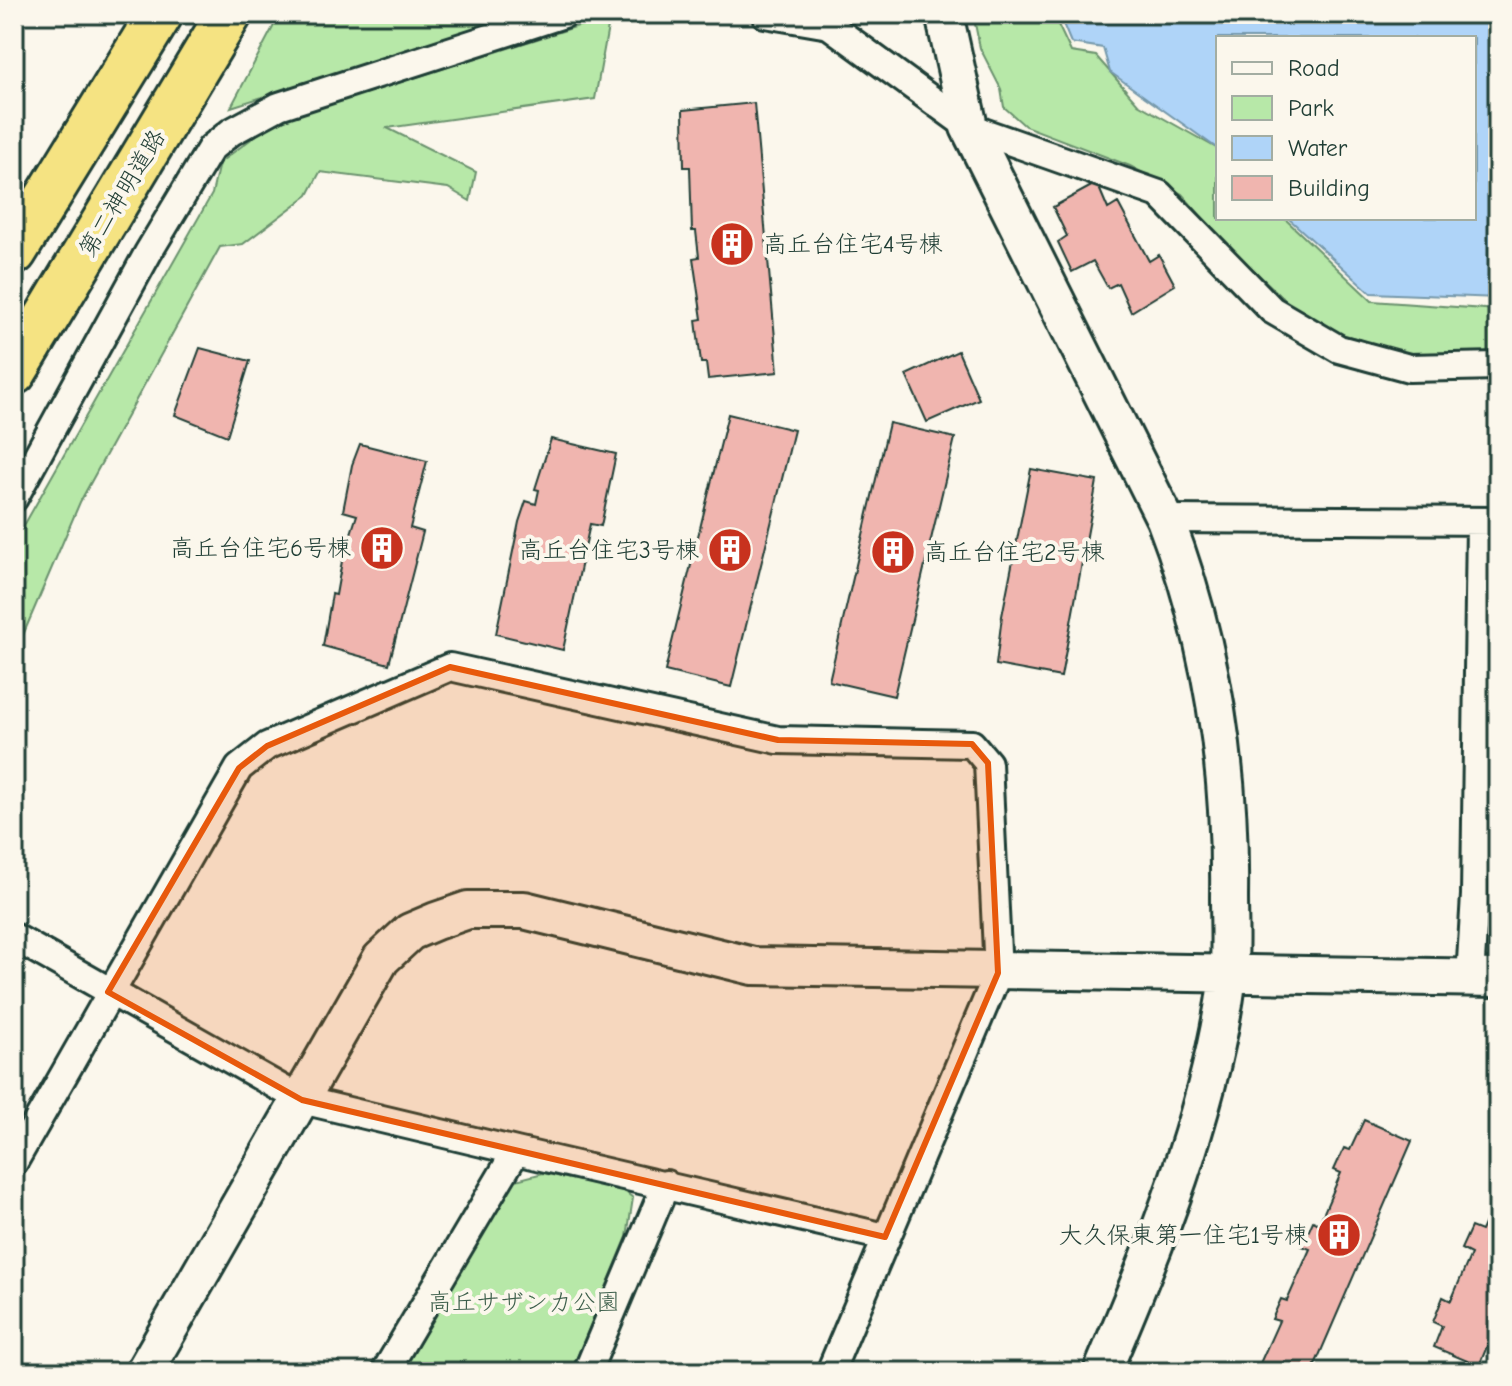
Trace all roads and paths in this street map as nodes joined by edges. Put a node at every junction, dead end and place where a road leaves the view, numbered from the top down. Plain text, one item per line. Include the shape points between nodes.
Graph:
1 (160, 14) edge
2 (229, 14) edge
3 (564, 14) edge
4 (765, 14) edge
5 (944, 14) edge
6 (969, 127) junction
7 (14, 252) edge
8 (1498, 366) edge
9 (14, 372) edge
10 (14, 498) edge
11 (1165, 519) junction
12 (1489, 522) edge
13 (1488, 749) edge
14 (14, 937) edge
15 (998, 973) junction
16 (1228, 975) junction
17 (1484, 978) edge
18 (108, 992) junction
19 (302, 1100) junction
20 (516, 1151) junction
21 (14, 1162) edge
22 (666, 1184) junction
23 (885, 1237) junction
24 (144, 1372) edge
25 (385, 1372) edge
26 (587, 1372) edge
27 (830, 1372) edge
28 (1102, 1372) edge

1 - 7 highway
2 - 9 highway, 第二神明道路
3 - 10 street via 279,106 211,148
4 - 6 street via 829,25
5 - 6 street
6 - 8 street via 1159,194 1272,310 1339,349 1409,368
6 - 11 street
11 - 12 street
11 - 16 street via 1183,567 1218,705 1230,841
12 - 13 street
13 - 17 street
14 - 18 street
15 - 16 street
15 - 18 street via 988,763 972,744 778,740 450,667 267,746 239,768
15 - 19 street via 753,966 524,910 468,910 410,932 381,959
15 - 23 street
16 - 17 street
16 - 28 street via 1203,1098 1168,1217
18 - 19 street
18 - 21 street
19 - 20 street
19 - 24 street
20 - 22 street
20 - 25 street
22 - 23 street
22 - 26 street
23 - 27 street

